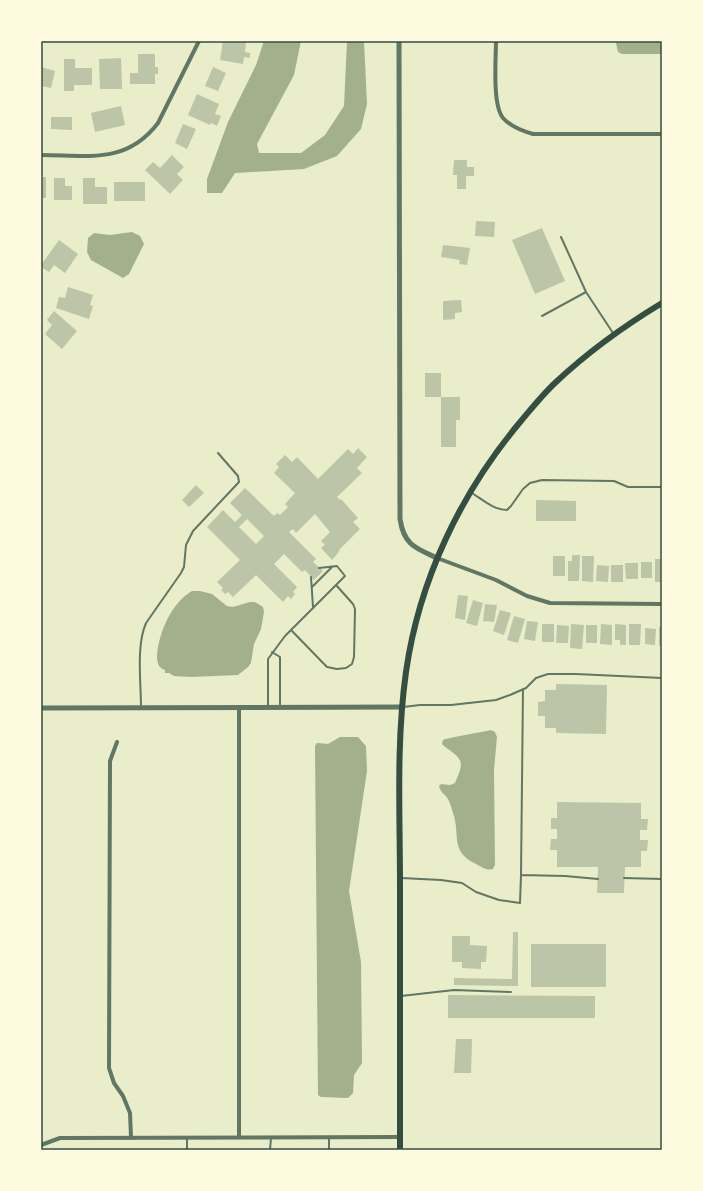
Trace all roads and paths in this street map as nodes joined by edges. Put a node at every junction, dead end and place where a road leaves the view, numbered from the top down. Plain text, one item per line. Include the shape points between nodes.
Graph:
1 (198, 41) edge
2 (399, 41) edge
3 (496, 41) edge
4 (662, 134) edge
5 (41, 154) edge
6 (561, 237) dead end
7 (586, 292) junction
8 (662, 304) edge
9 (542, 316) dead end
10 (614, 334) junction
11 (218, 453) dead end
12 (662, 488) edge
13 (471, 492) junction
14 (437, 558) junction
15 (333, 567) junction
16 (319, 568) dead end
17 (311, 577) dead end
18 (336, 585) junction
19 (312, 588) junction
20 (662, 604) edge
21 (313, 608) junction
22 (291, 630) junction
23 (272, 652) junction
24 (662, 678) edge
25 (523, 689) junction
26 (268, 706) junction
27 (280, 706) junction
28 (141, 707) junction
29 (239, 707) junction
30 (402, 707) junction
31 (41, 708) edge
32 (117, 742) dead end
33 (521, 875) junction
34 (400, 878) junction
35 (624, 878) dead end
36 (598, 879) dead end
37 (662, 880) edge
38 (511, 992) dead end
39 (400, 997) junction
40 (400, 1136) junction
41 (131, 1137) junction
42 (187, 1137) junction
43 (240, 1137) junction
44 (271, 1137) junction
45 (329, 1137) junction
46 (41, 1145) edge
47 (187, 1150) edge
48 (270, 1150) edge
49 (329, 1150) edge
50 (400, 1150) edge

1 - 5 street via 158,123 143,140 133,147 112,154
2 - 14 street via 400,519 410,543 418,550
3 - 4 street via 496,101 502,117 517,129 533,134
6 - 7 lane
7 - 9 lane
7 - 10 lane
8 - 10 main road
10 - 13 main road via 554,383 497,451
11 - 28 lane via 238,476 239,482 193,531 186,545 181,573 146,623 140,644
12 - 13 lane via 628,487 614,481 542,480 530,483 507,510 500,510
13 - 14 main road
14 - 20 street via 496,580 527,596 550,603
14 - 30 main road via 414,633
15 - 16 lane
15 - 18 lane via 337,566 345,576
15 - 19 lane
17 - 19 lane
18 - 21 lane
18 - 22 lane via 355,608 352,664 346,668 327,667
19 - 21 lane
21 - 22 lane
22 - 23 lane
23 - 26 lane via 268,659
23 - 27 lane via 280,657
24 - 25 lane via 548,674 536,678
25 - 30 lane via 496,700
25 - 33 lane
26 - 27 street
26 - 29 street
27 - 30 street
28 - 29 street
28 - 31 street
29 - 43 street
30 - 34 main road
32 - 41 street via 110,761 110,1068 114,1083 130,1113
33 - 34 lane via 520,903 499,900 476,892 462,883
33 - 36 lane
34 - 39 main road
35 - 37 lane
38 - 39 lane via 454,990
39 - 40 main road
40 - 45 street
40 - 50 main road
41 - 42 street
41 - 46 street via 60,1138
42 - 43 street
42 - 47 lane
43 - 44 street
44 - 45 street
44 - 48 lane
45 - 49 lane

